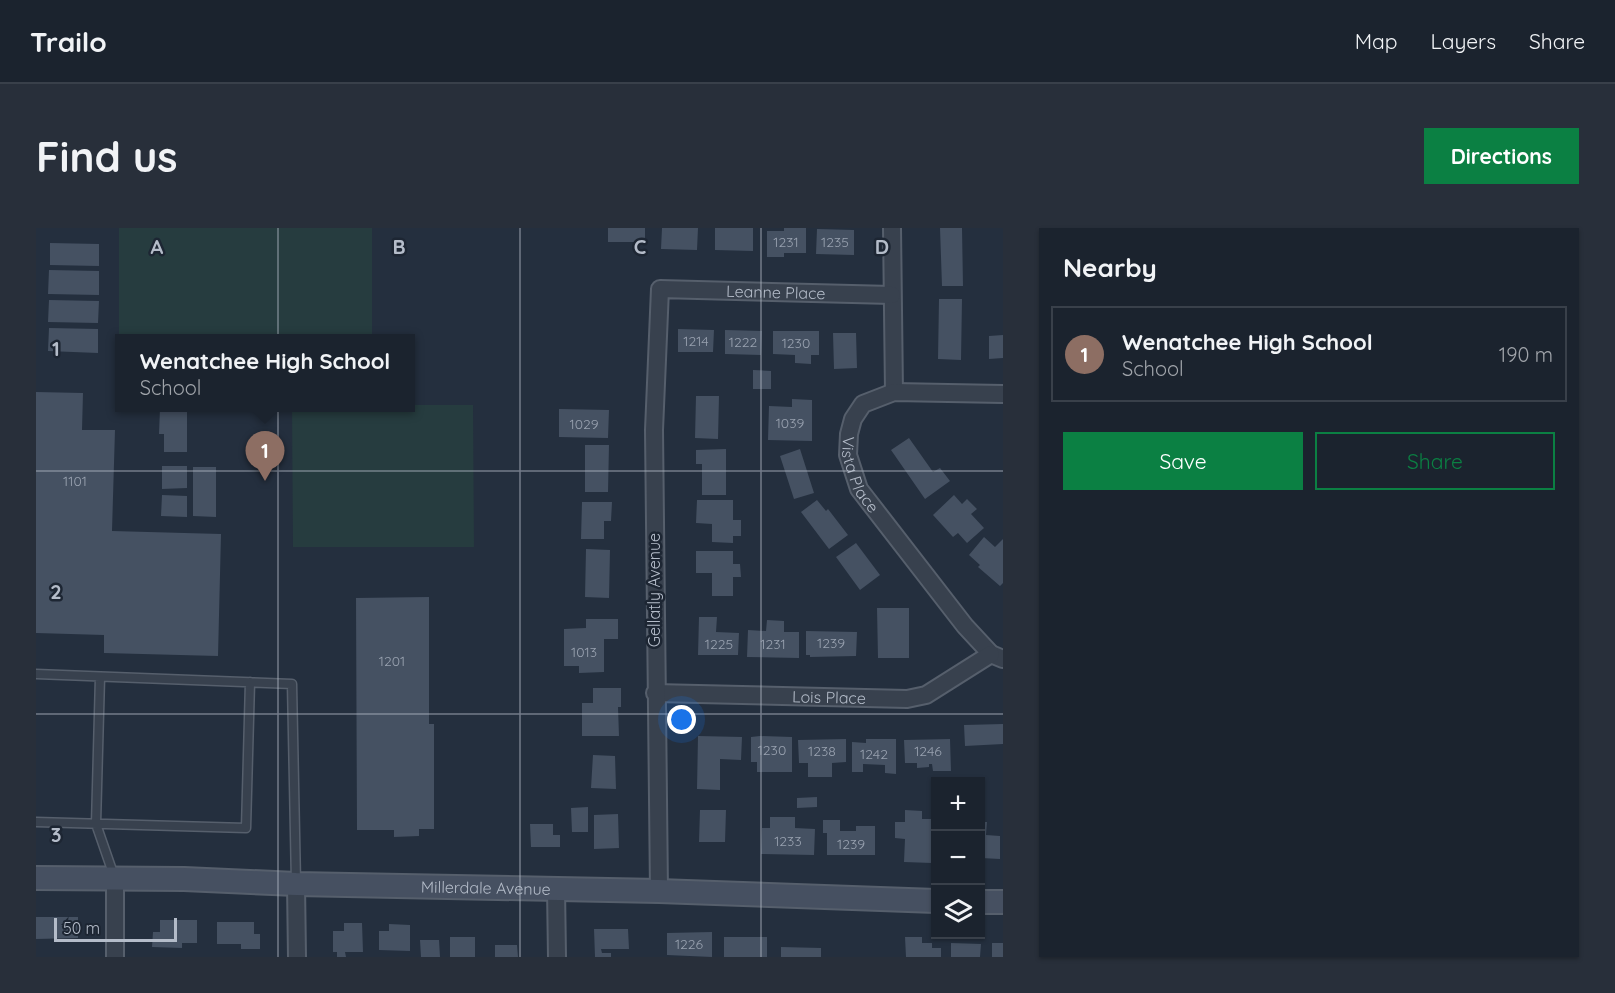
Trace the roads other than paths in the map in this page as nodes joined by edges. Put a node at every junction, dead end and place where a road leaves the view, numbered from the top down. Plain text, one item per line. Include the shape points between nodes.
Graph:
1 (892, 228) edge
2 (660, 289) joint
3 (892, 295) junction
4 (894, 392) junction
5 (1003, 394) edge
6 (997, 656) edge
7 (36, 674) edge
8 (100, 676) junction
9 (250, 682) junction
10 (655, 693) junction
11 (36, 822) edge
12 (96, 824) junction
13 (36, 878) edge
14 (115, 879) junction
15 (296, 884) junction
16 (556, 888) junction
17 (659, 891) junction
18 (931, 901) edge
19 (985, 902) edge
20 (1003, 902) edge
21 (115, 957) edge
22 (297, 957) edge
23 (557, 957) edge

1 - 3 street
2 - 3 street, Leanne Place
2 - 10 street, Gellatly Avenue via 654,430
3 - 4 street
4 - 5 street
4 - 6 street, Vista Place via 863,404 854,418 848,454 860,489 965,626
6 - 10 street, Lois Place via 926,695 907,699
7 - 8 lane
8 - 9 lane
8 - 12 lane
9 - 12 lane via 246,828
9 - 15 lane via 292,684
10 - 17 street, Gellatly Avenue
11 - 12 lane
12 - 14 lane
13 - 14 street, Millerdale Avenue
14 - 15 street, Millerdale Avenue
14 - 21 street
15 - 16 street, Millerdale Avenue
15 - 22 street
16 - 17 street, Millerdale Avenue
16 - 23 street
17 - 18 street, Millerdale Avenue
19 - 20 street

